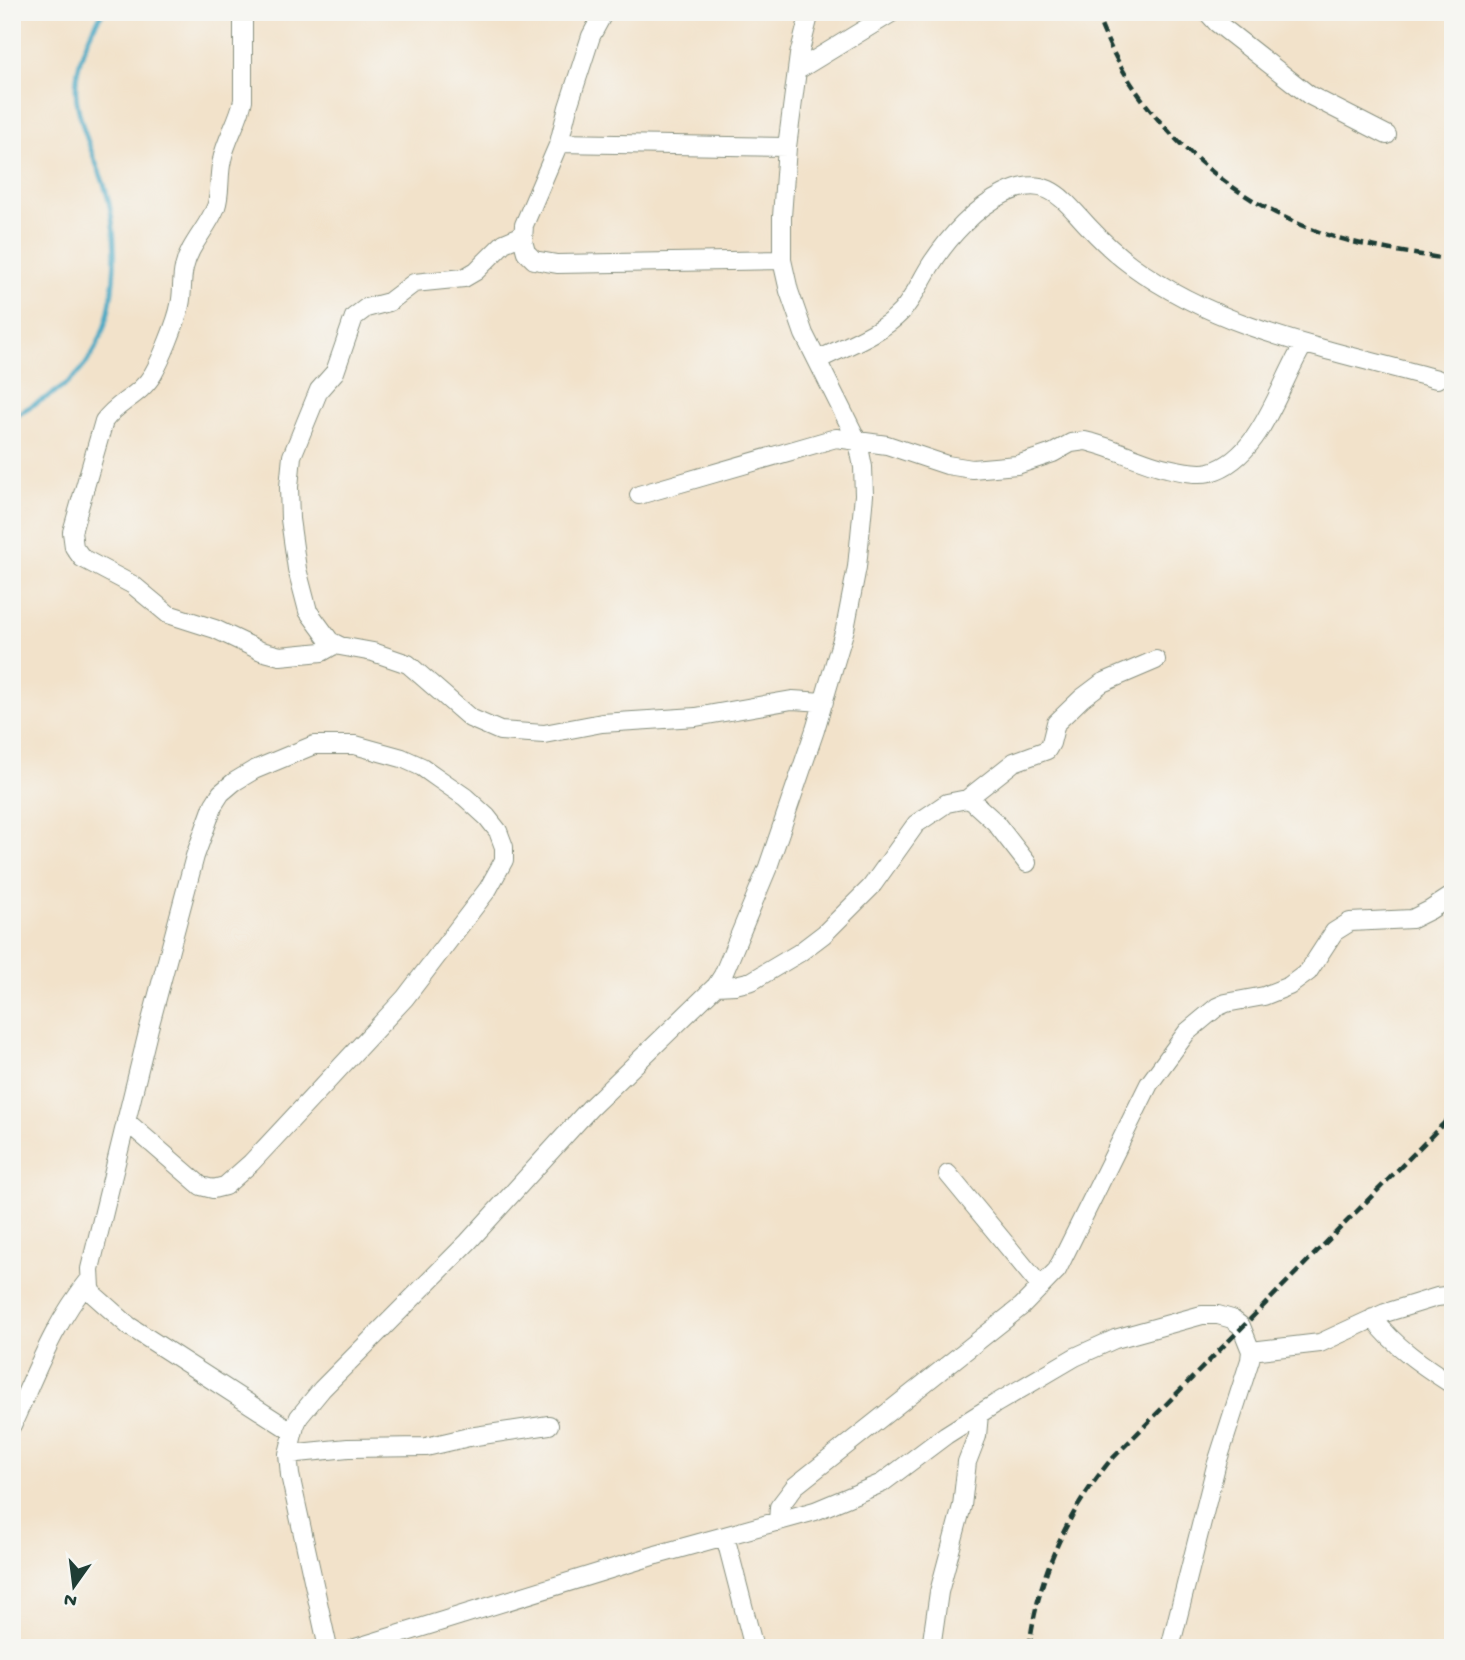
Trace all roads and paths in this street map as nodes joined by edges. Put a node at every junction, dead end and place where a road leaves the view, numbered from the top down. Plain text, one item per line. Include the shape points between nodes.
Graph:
1 (243, 12) edge
2 (604, 12) edge
3 (810, 12) edge
4 (893, 12) edge
5 (1207, 12) edge
6 (797, 70) junction
7 (1387, 135) dead end
8 (559, 143) junction
9 (787, 147) junction
10 (523, 235) junction
11 (782, 260) junction
12 (1304, 344) junction
13 (818, 360) junction
14 (1437, 379) dead end
15 (858, 442) junction
16 (639, 495) dead end
17 (336, 644) junction
18 (1156, 660) dead end
19 (824, 702) junction
20 (967, 799) junction
21 (1027, 863) dead end
22 (1453, 895) edge
23 (716, 986) junction
24 (126, 1121) junction
25 (948, 1174) dead end
26 (90, 1279) junction
27 (1041, 1287) junction
28 (1453, 1295) edge
29 (1373, 1318) junction
30 (1251, 1350) junction
31 (1453, 1385) edge
32 (979, 1414) junction
33 (12, 1425) edge
34 (549, 1425) dead end
35 (293, 1432) junction
36 (288, 1454) junction
37 (778, 1522) junction
38 (725, 1536) junction
39 (328, 1648) edge
40 (355, 1648) edge
41 (754, 1648) edge
42 (931, 1648) edge
43 (1170, 1648) edge

1 - 17 street via 243,100 222,158 218,202 184,268 180,306 154,373 142,390 104,421 72,532 74,547 82,558 133,585 168,614 261,651 279,656 322,652
2 - 8 street via 591,36
3 - 6 street
4 - 6 street
5 - 7 street via 1309,95
6 - 9 street
8 - 9 street
8 - 10 street
9 - 11 street
10 - 11 street via 530,256 557,264
10 - 17 street via 504,243 464,278 421,280 389,302 360,312 354,317 335,372 316,398 292,456 290,519 307,611
11 - 13 street via 796,315
12 - 13 street via 1186,300 1115,252 1060,196 1035,186 1004,194 972,216 932,263 900,313
12 - 14 street
12 - 15 street via 1253,439 1210,472 1170,469 1085,441 1025,463 982,470
13 - 15 street
15 - 16 street via 836,438
15 - 19 street via 864,482 859,553 845,629
17 - 19 street via 408,664 470,718 514,734 696,717 800,699
18 - 20 street via 1102,683 1056,723 1047,750 1014,762
19 - 23 street via 768,867
20 - 21 street via 995,822
20 - 23 street via 939,807 916,824 871,887 812,944 747,983
22 - 27 street via 1412,919 1342,925 1308,972 1295,982 1272,994 1217,1007 1187,1032 1153,1077 1063,1259
23 - 35 street via 590,1108 468,1242 322,1389
24 - 24 street via 199,840 214,804 234,782 314,745 355,745 422,767 487,817 504,847 504,860 488,889 405,998 251,1164 219,1188 201,1186
24 - 26 street
25 - 27 street
26 - 33 street via 55,1329
26 - 35 street via 94,1296 129,1326
27 - 37 street via 792,1489 779,1507
28 - 29 street
29 - 30 street via 1320,1343
29 - 31 street via 1406,1353
30 - 32 street via 1235,1321 1202,1315 1086,1351
30 - 43 street
32 - 37 street via 882,1483
32 - 42 street
34 - 36 street via 426,1447
35 - 36 street
36 - 39 street
37 - 38 street
38 - 40 street
38 - 41 street

